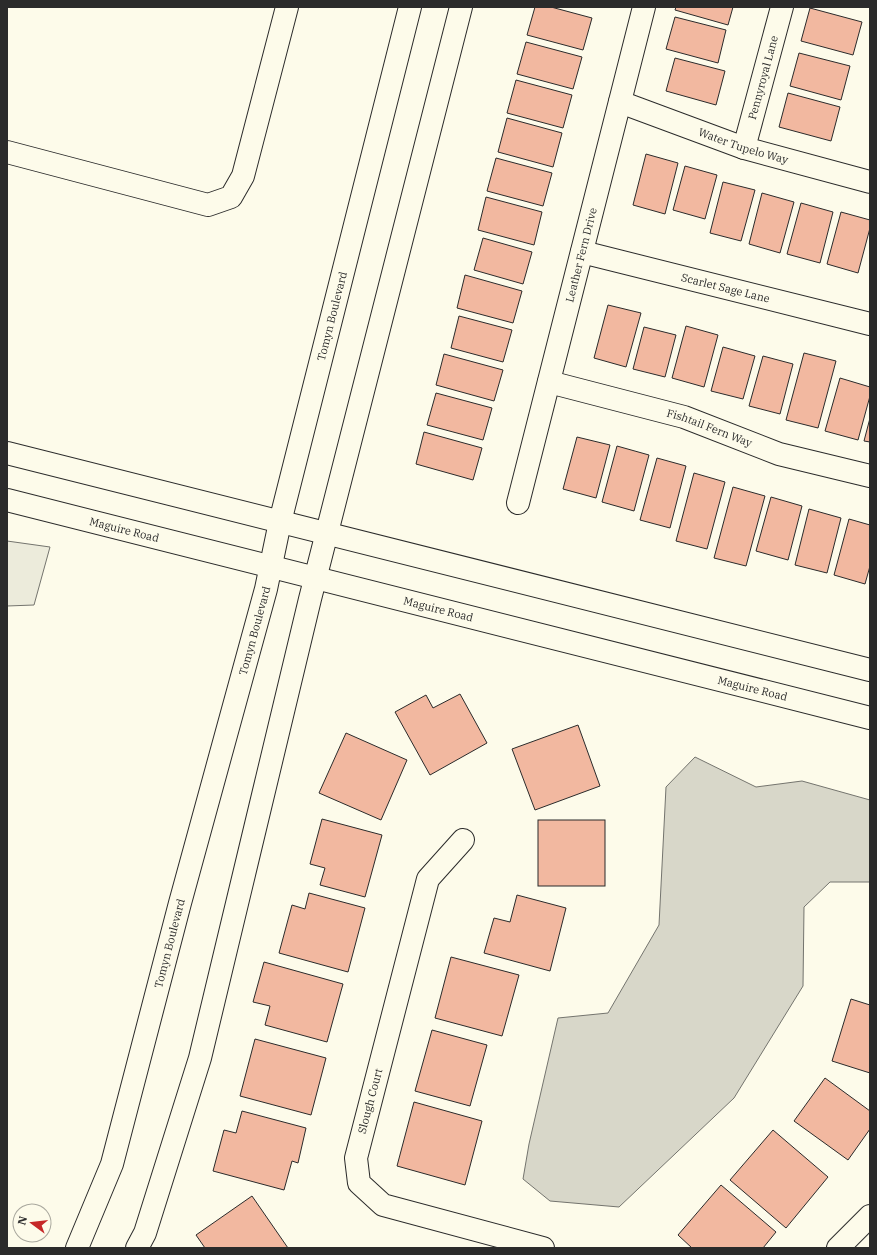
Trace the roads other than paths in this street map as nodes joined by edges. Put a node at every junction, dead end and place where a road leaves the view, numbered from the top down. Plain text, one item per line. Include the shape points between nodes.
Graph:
1 (287, 7) edge
2 (410, 7) edge
3 (460, 7) edge
4 (644, 7) edge
5 (782, 7) edge
6 (620, 102) junction
7 (744, 148) junction
8 (7, 152) edge
9 (870, 182) edge
10 (582, 252) junction
11 (870, 324) edge
12 (549, 382) junction
13 (7, 453) edge
14 (870, 476) edge
15 (7, 500) edge
16 (518, 503) dead end
17 (280, 522) junction
18 (328, 534) junction
19 (271, 566) junction
20 (316, 578) junction
21 (870, 670) edge
22 (870, 718) edge
23 (463, 840) dead end
24 (870, 1216) edge
25 (77, 1248) edge
26 (137, 1248) edge
27 (543, 1248) edge
28 (838, 1248) edge

1 - 8 street via 243,176 231,197 208,205
2 - 17 street, Tomyn Boulevard
3 - 18 street
4 - 6 street, Leather Fern Drive
5 - 7 street, Pennyroyal Lane
6 - 7 street, Water Tupelo Way
6 - 10 street, Leather Fern Drive
7 - 9 street, Water Tupelo Way
10 - 11 street, Scarlet Sage Lane
10 - 12 street, Leather Fern Drive
12 - 14 street, Fishtail Fern Way via 684,417 779,454
12 - 16 street, Leather Fern Drive
13 - 17 street
15 - 19 street, Maguire Road
17 - 18 street
17 - 19 street, Tomyn Boulevard
18 - 20 street
18 - 21 street
19 - 20 street, Maguire Road
19 - 25 street, Tomyn Boulevard via 112,1164
20 - 22 street, Maguire Road
20 - 26 street via 200,1058 145,1233
23 - 27 street, Slough Court via 428,879 356,1158 359,1183 383,1205
24 - 28 street

